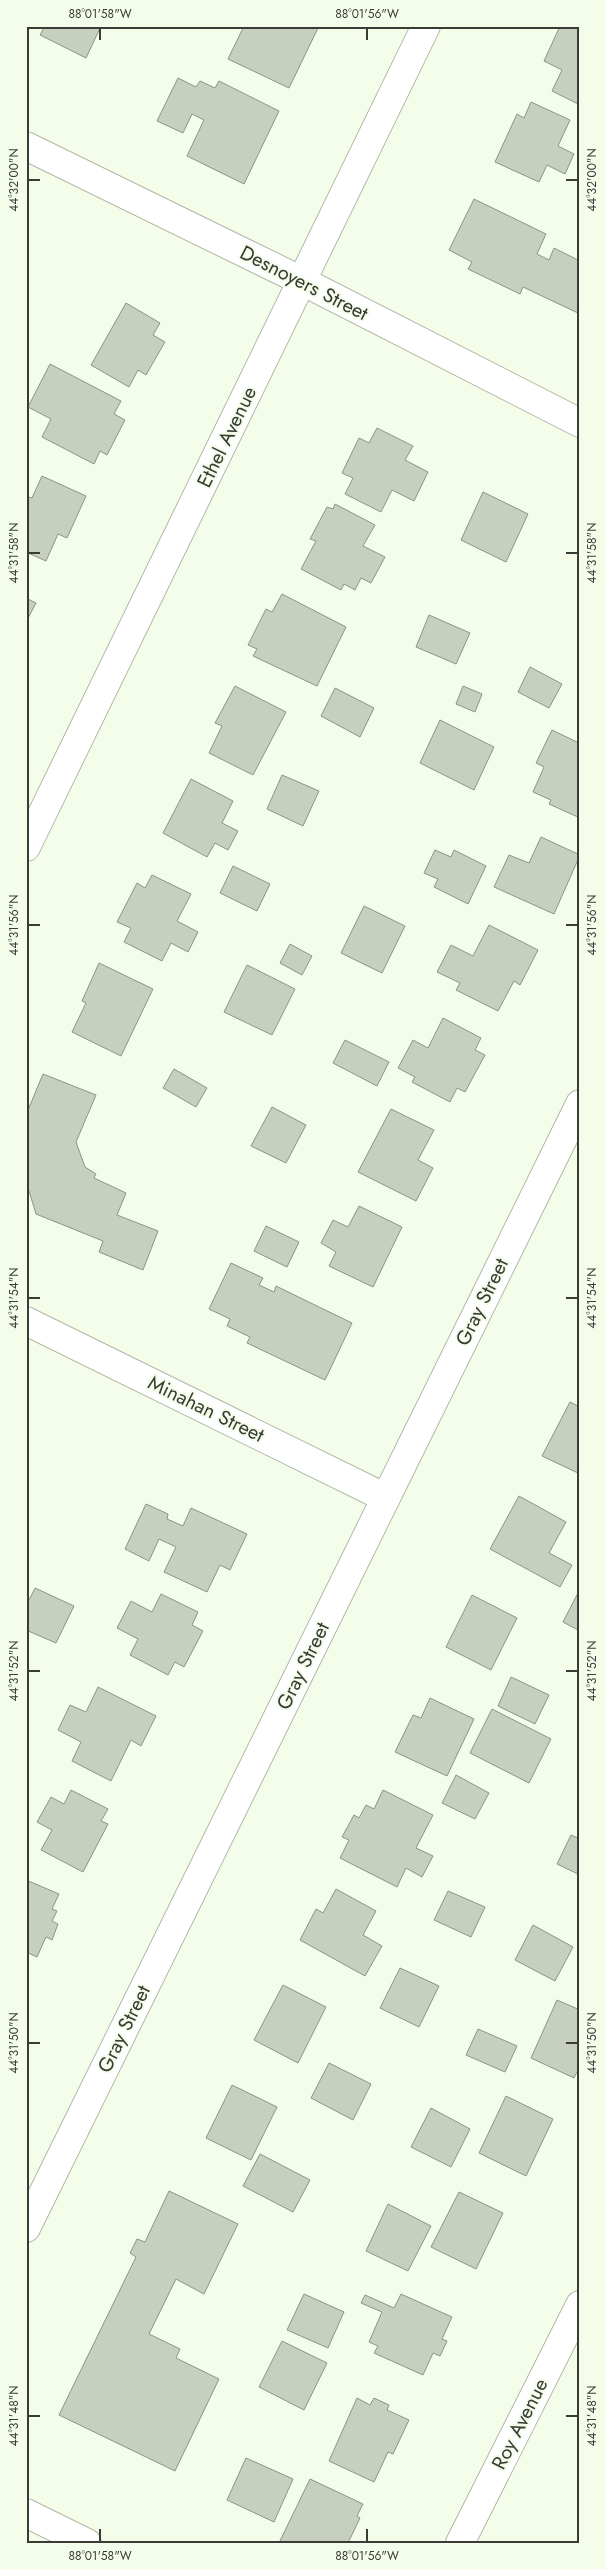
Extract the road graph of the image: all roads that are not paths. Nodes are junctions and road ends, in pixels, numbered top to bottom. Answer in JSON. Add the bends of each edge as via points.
{"nodes":[{"id":1,"x":426,"y":26,"type":"edge"},
{"id":2,"x":26,"y":146,"type":"edge"},
{"id":3,"x":302,"y":281,"type":"junction"},
{"id":4,"x":580,"y":423,"type":"edge"},
{"id":5,"x":26,"y":847,"type":"edge"},
{"id":6,"x":580,"y":1104,"type":"edge"},
{"id":7,"x":26,"y":1321,"type":"edge"},
{"id":8,"x":386,"y":1498,"type":"junction"},
{"id":9,"x":26,"y":2228,"type":"edge"},
{"id":10,"x":580,"y":2305,"type":"edge"},
{"id":11,"x":26,"y":2513,"type":"edge"},
{"id":12,"x":87,"y":2543,"type":"edge"},
{"id":13,"x":460,"y":2543,"type":"edge"}],
"edges":[{"from":1,"to":3,"type":"street","name":"Ethel Avenue"},
{"from":2,"to":3,"type":"street","name":"Desnoyers Street"},
{"from":3,"to":4,"type":"street","name":"Desnoyers Street"},
{"from":3,"to":5,"type":"street","name":"Ethel Avenue"},
{"from":6,"to":8,"type":"street","name":"Gray Street"},
{"from":7,"to":8,"type":"street","name":"Minahan Street"},
{"from":8,"to":9,"type":"street","name":"Gray Street"},
{"from":10,"to":13,"type":"street","name":"Roy Avenue"},
{"from":11,"to":12,"type":"street"}]}
